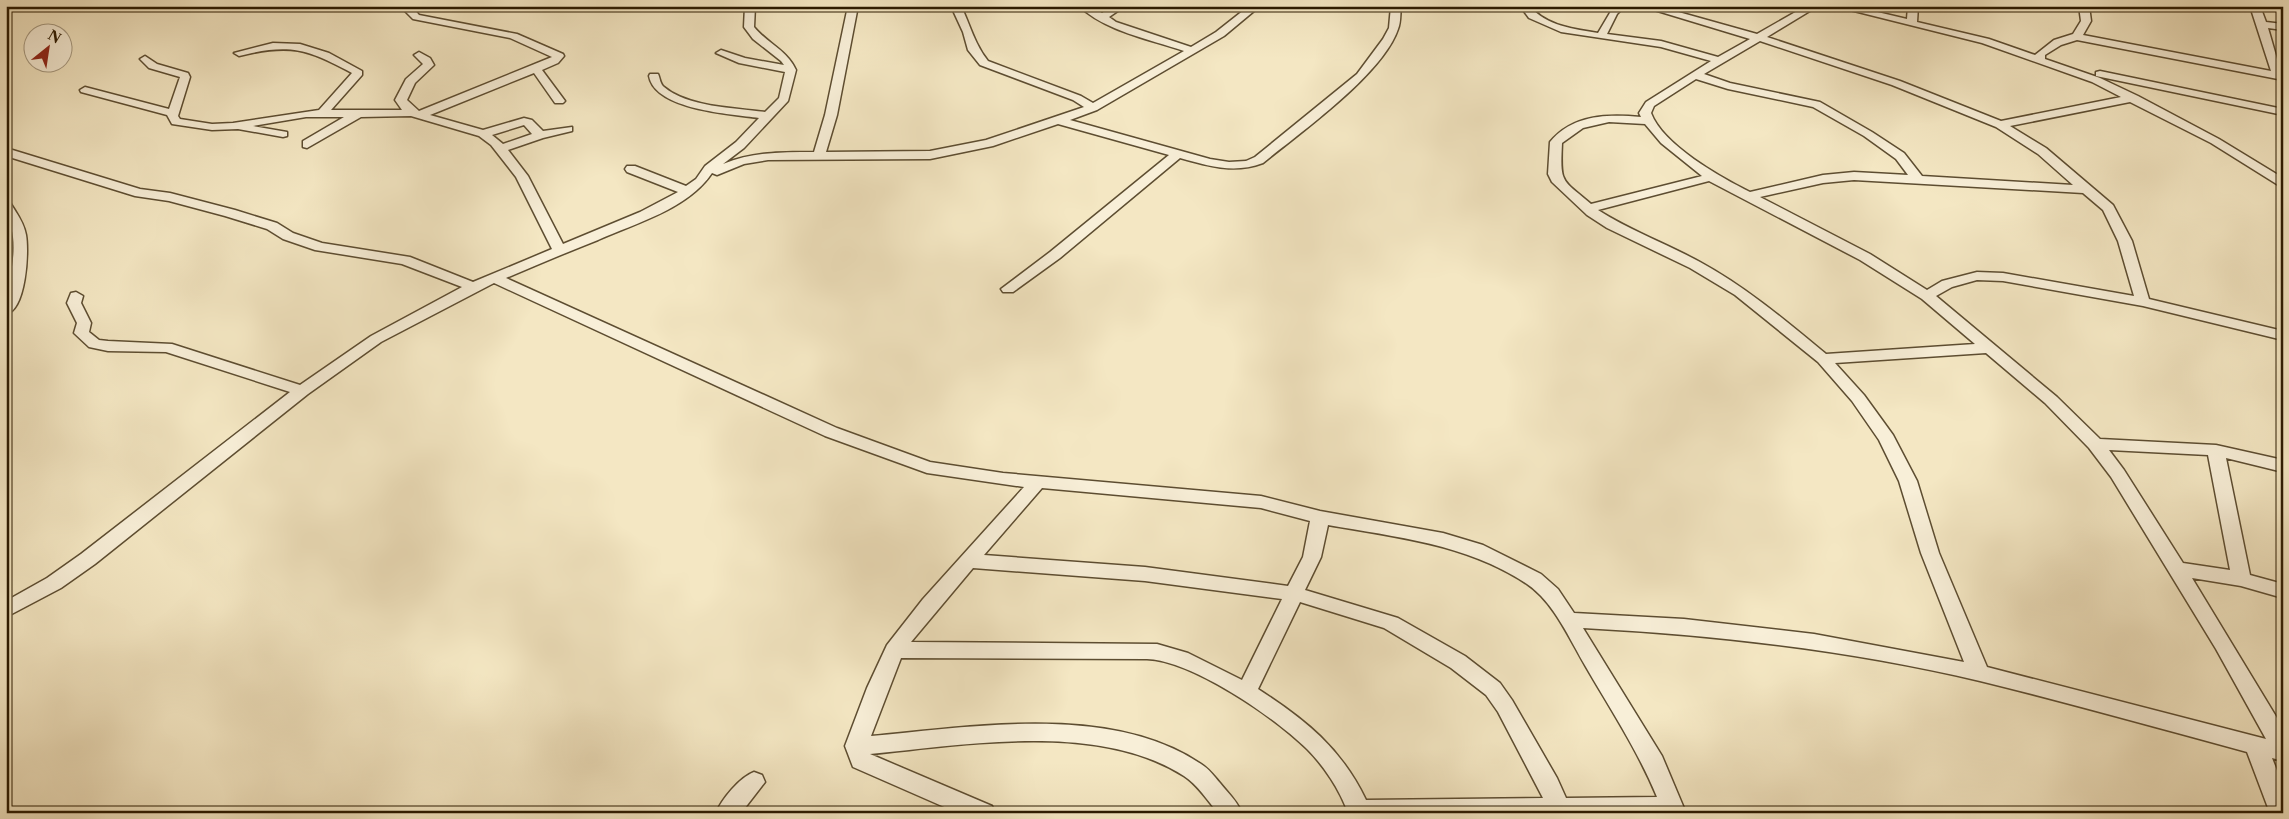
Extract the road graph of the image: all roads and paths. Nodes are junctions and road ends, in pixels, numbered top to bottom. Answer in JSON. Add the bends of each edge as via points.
{"nodes":[{"id":1,"x":398,"y":6,"type":"edge"},
{"id":2,"x":750,"y":6,"type":"edge"},
{"id":3,"x":853,"y":6,"type":"edge"},
{"id":4,"x":956,"y":6,"type":"edge"},
{"id":5,"x":1084,"y":6,"type":"edge"},
{"id":6,"x":1120,"y":6,"type":"edge"},
{"id":7,"x":1255,"y":6,"type":"edge"},
{"id":8,"x":1396,"y":6,"type":"edge"},
{"id":9,"x":1525,"y":6,"type":"edge"},
{"id":10,"x":1620,"y":6,"type":"edge"},
{"id":11,"x":1646,"y":6,"type":"edge"},
{"id":12,"x":1813,"y":6,"type":"edge"},
{"id":13,"x":1839,"y":6,"type":"edge"},
{"id":14,"x":1913,"y":6,"type":"edge"},
{"id":15,"x":2084,"y":6,"type":"edge"},
{"id":16,"x":2255,"y":6,"type":"edge"},
{"id":17,"x":1100,"y":18,"type":"junction"},
{"id":18,"x":1912,"y":23,"type":"junction"},
{"id":19,"x":2262,"y":24,"type":"junction"},
{"id":20,"x":2283,"y":27,"type":"edge"},
{"id":21,"x":1602,"y":35,"type":"junction"},
{"id":22,"x":2077,"y":37,"type":"junction"},
{"id":23,"x":1758,"y":38,"type":"junction"},
{"id":24,"x":1985,"y":41,"type":"junction"},
{"id":25,"x":2048,"y":48,"type":"junction"},
{"id":26,"x":1190,"y":50,"type":"junction"},
{"id":27,"x":239,"y":53,"type":"dead end"},
{"id":28,"x":721,"y":53,"type":"dead end"},
{"id":29,"x":419,"y":55,"type":"dead end"},
{"id":30,"x":145,"y":59,"type":"dead end"},
{"id":31,"x":2040,"y":59,"type":"junction"},
{"id":32,"x":1720,"y":61,"type":"junction"},
{"id":33,"x":2056,"y":65,"type":"junction"},
{"id":34,"x":536,"y":69,"type":"junction"},
{"id":35,"x":791,"y":70,"type":"junction"},
{"id":36,"x":1695,"y":75,"type":"junction"},
{"id":37,"x":654,"y":76,"type":"dead end"},
{"id":38,"x":2280,"y":76,"type":"edge"},
{"id":39,"x":85,"y":90,"type":"dead end"},
{"id":40,"x":2134,"y":98,"type":"junction"},
{"id":41,"x":559,"y":101,"type":"dead end"},
{"id":42,"x":1093,"y":108,"type":"junction"},
{"id":43,"x":361,"y":112,"type":"junction"},
{"id":44,"x":2283,"y":112,"type":"edge"},
{"id":45,"x":172,"y":113,"type":"junction"},
{"id":46,"x":323,"y":113,"type":"junction"},
{"id":47,"x":416,"y":114,"type":"junction"},
{"id":48,"x":768,"y":116,"type":"junction"},
{"id":49,"x":1058,"y":120,"type":"junction"},
{"id":50,"x":1648,"y":121,"type":"junction"},
{"id":51,"x":2000,"y":125,"type":"junction"},
{"id":52,"x":233,"y":126,"type":"junction"},
{"id":53,"x":568,"y":129,"type":"dead end"},
{"id":54,"x":283,"y":134,"type":"dead end"},
{"id":55,"x":483,"y":134,"type":"junction"},
{"id":56,"x":540,"y":135,"type":"junction"},
{"id":57,"x":307,"y":144,"type":"dead end"},
{"id":58,"x":499,"y":149,"type":"junction"},
{"id":59,"x":6,"y":152,"type":"edge"},
{"id":60,"x":819,"y":154,"type":"junction"},
{"id":61,"x":1178,"y":154,"type":"junction"},
{"id":62,"x":631,"y":170,"type":"dead end"},
{"id":63,"x":1710,"y":177,"type":"junction"},
{"id":64,"x":704,"y":178,"type":"junction"},
{"id":65,"x":1919,"y":181,"type":"junction"},
{"id":66,"x":2283,"y":184,"type":"edge"},
{"id":67,"x":2086,"y":189,"type":"junction"},
{"id":68,"x":688,"y":191,"type":"junction"},
{"id":69,"x":1749,"y":196,"type":"junction"},
{"id":70,"x":6,"y":207,"type":"edge"},
{"id":71,"x":1592,"y":212,"type":"junction"},
{"id":72,"x":560,"y":251,"type":"junction"},
{"id":73,"x":494,"y":278,"type":"junction"},
{"id":74,"x":473,"y":287,"type":"junction"},
{"id":75,"x":1008,"y":289,"type":"dead end"},
{"id":76,"x":76,"y":296,"type":"dead end"},
{"id":77,"x":1927,"y":296,"type":"junction"},
{"id":78,"x":2143,"y":302,"type":"junction"},
{"id":79,"x":6,"y":310,"type":"edge"},
{"id":80,"x":2283,"y":336,"type":"edge"},
{"id":81,"x":1990,"y":348,"type":"junction"},
{"id":82,"x":1823,"y":359,"type":"junction"},
{"id":83,"x":302,"y":391,"type":"junction"},
{"id":84,"x":2095,"y":444,"type":"junction"},
{"id":85,"x":2216,"y":450,"type":"junction"},
{"id":86,"x":2283,"y":466,"type":"edge"},
{"id":87,"x":1038,"y":482,"type":"junction"},
{"id":88,"x":1320,"y":516,"type":"junction"},
{"id":89,"x":971,"y":561,"type":"junction"},
{"id":90,"x":2177,"y":569,"type":"junction"},
{"id":91,"x":2241,"y":578,"type":"junction"},
{"id":92,"x":2283,"y":591,"type":"edge"},
{"id":93,"x":1295,"y":594,"type":"junction"},
{"id":94,"x":6,"y":610,"type":"edge"},
{"id":95,"x":1568,"y":620,"type":"junction"},
{"id":96,"x":894,"y":650,"type":"junction"},
{"id":97,"x":1979,"y":673,"type":"junction"},
{"id":98,"x":1246,"y":692,"type":"junction"},
{"id":99,"x":856,"y":746,"type":"junction"},
{"id":100,"x":2256,"y":746,"type":"junction"},
{"id":101,"x":2283,"y":750,"type":"edge"},
{"id":102,"x":754,"y":782,"type":"dead end"},
{"id":103,"x":1673,"y":810,"type":"edge"},
{"id":104,"x":1559,"y":811,"type":"edge"},
{"id":105,"x":1360,"y":812,"type":"edge"},
{"id":106,"x":727,"y":813,"type":"edge"},
{"id":107,"x":984,"y":813,"type":"edge"},
{"id":108,"x":1231,"y":813,"type":"edge"},
{"id":109,"x":2282,"y":813,"type":"edge"}],
"edges":[{"from":1,"to":34,"type":"street","via":[[416,17],[513,36],[559,56]]},
{"from":2,"to":35,"type":"street","via":[[749,27],[786,59]]},
{"from":3,"to":60,"type":"street"},
{"from":4,"to":42,"type":"street","via":[[973,50],[984,62],[1077,98]]},
{"from":5,"to":17,"type":"street"},
{"from":6,"to":17,"type":"street"},
{"from":7,"to":26,"type":"street","via":[[1220,34]]},
{"from":8,"to":61,"type":"street","via":[[1394,28],[1388,40],[1360,76],[1266,156],[1238,168]]},
{"from":9,"to":21,"type":"street","via":[[1529,15],[1541,22],[1560,29]]},
{"from":10,"to":21,"type":"street"},
{"from":11,"to":23,"type":"street"},
{"from":12,"to":23,"type":"street"},
{"from":13,"to":18,"type":"street"},
{"from":14,"to":18,"type":"street"},
{"from":15,"to":22,"type":"street","via":[[2086,21]]},
{"from":16,"to":19,"type":"street"},
{"from":17,"to":26,"type":"street"},
{"from":18,"to":24,"type":"street"},
{"from":19,"to":20,"type":"street"},
{"from":19,"to":38,"type":"street"},
{"from":21,"to":32,"type":"street","via":[[1667,46]]},
{"from":22,"to":25,"type":"street","via":[[2067,38]]},
{"from":22,"to":38,"type":"street"},
{"from":23,"to":32,"type":"street"},
{"from":23,"to":51,"type":"street","via":[[1896,83]]},
{"from":24,"to":25,"type":"street"},
{"from":24,"to":31,"type":"street"},
{"from":25,"to":31,"type":"street","via":[[2040,54]]},
{"from":26,"to":42,"type":"street"},
{"from":27,"to":46,"type":"street","via":[[284,43],[320,51],[357,71],[358,74]]},
{"from":28,"to":35,"type":"street","via":[[750,63]]},
{"from":29,"to":47,"type":"street","via":[[429,65],[410,82],[401,100]]},
{"from":30,"to":45,"type":"street","via":[[152,66],[178,71],[185,77]]},
{"from":31,"to":33,"type":"street"},
{"from":32,"to":36,"type":"street"},
{"from":33,"to":40,"type":"street"},
{"from":33,"to":44,"type":"street"},
{"from":34,"to":41,"type":"street"},
{"from":34,"to":47,"type":"street"},
{"from":35,"to":48,"type":"street","via":[[784,99]]},
{"from":36,"to":50,"type":"street","via":[[1650,104],[1645,113]]},
{"from":36,"to":65,"type":"street","via":[[1737,88],[1816,104],[1900,156]]},
{"from":37,"to":48,"type":"street","via":[[656,86],[667,94],[702,105]]},
{"from":39,"to":45,"type":"street"},
{"from":40,"to":51,"type":"street"},
{"from":40,"to":66,"type":"street","via":[[2215,141]]},
{"from":42,"to":49,"type":"street"},
{"from":43,"to":46,"type":"street"},
{"from":43,"to":47,"type":"street"},
{"from":43,"to":57,"type":"street"},
{"from":45,"to":52,"type":"street","via":[[176,122],[185,124]]},
{"from":46,"to":52,"type":"street"},
{"from":47,"to":55,"type":"street"},
{"from":48,"to":64,"type":"street","via":[[740,145],[709,169]]},
{"from":49,"to":60,"type":"street","via":[[989,143],[930,155]]},
{"from":49,"to":61,"type":"street"},
{"from":50,"to":63,"type":"street","via":[[1665,142]]},
{"from":50,"to":71,"type":"street","via":[[1590,120],[1573,128],[1555,144],[1554,174],[1558,182]]},
{"from":51,"to":67,"type":"street","via":[[2042,152]]},
{"from":52,"to":54,"type":"street"},
{"from":53,"to":56,"type":"street"},
{"from":55,"to":56,"type":"street","via":[[524,121]]},
{"from":55,"to":58,"type":"street"},
{"from":56,"to":58,"type":"street"},
{"from":58,"to":72,"type":"street","via":[[522,176]]},
{"from":59,"to":74,"type":"street","via":[[139,193],[170,197],[272,226],[288,236],[320,247],[405,260]]},
{"from":60,"to":64,"type":"street","via":[[749,159]]},
{"from":61,"to":75,"type":"street","via":[[1055,255]]},
{"from":62,"to":68,"type":"street"},
{"from":63,"to":69,"type":"street"},
{"from":63,"to":71,"type":"street","via":[[1599,205],[1592,208]]},
{"from":64,"to":68,"type":"street"},
{"from":65,"to":67,"type":"street"},
{"from":65,"to":69,"type":"street","via":[[1835,177]]},
{"from":67,"to":78,"type":"street","via":[[2104,203],[2120,228]]},
{"from":68,"to":72,"type":"street","via":[[645,215]]},
{"from":69,"to":77,"type":"street","via":[[1866,257]]},
{"from":70,"to":79,"type":"street","via":[[20,236],[19,279]]},
{"from":71,"to":82,"type":"street","via":[[1612,225],[1695,264],[1740,292]]},
{"from":72,"to":73,"type":"street"},
{"from":73,"to":74,"type":"street"},
{"from":73,"to":87,"type":"street","via":[[831,432],[926,467]]},
{"from":74,"to":83,"type":"street","via":[[376,339]]},
{"from":76,"to":83,"type":"street","via":[[74,303],[84,323],[81,333],[94,344],[167,348]]},
{"from":77,"to":78,"type":"street","via":[[1947,284],[1977,276],[2003,277]]},
{"from":77,"to":81,"type":"street"},
{"from":78,"to":80,"type":"street"},
{"from":81,"to":82,"type":"street"},
{"from":81,"to":84,"type":"street","via":[[2051,400]]},
{"from":82,"to":97,"type":"street","via":[[1872,417],[1900,464],[1930,553]]},
{"from":83,"to":94,"type":"street","via":[[88,559]]},
{"from":84,"to":85,"type":"street"},
{"from":84,"to":90,"type":"street","via":[[2118,474]]},
{"from":85,"to":86,"type":"street"},
{"from":85,"to":91,"type":"street"},
{"from":87,"to":88,"type":"street","via":[[1245,500]]},
{"from":87,"to":89,"type":"street"},
{"from":88,"to":93,"type":"street","via":[[1312,557]]},
{"from":88,"to":95,"type":"street","via":[[1443,539],[1476,550],[1534,579],[1551,594]]},
{"from":89,"to":93,"type":"street","via":[[1145,574]]},
{"from":89,"to":96,"type":"street","via":[[930,604]]},
{"from":90,"to":91,"type":"street"},
{"from":90,"to":101,"type":"street"},
{"from":91,"to":92,"type":"street"},
{"from":93,"to":98,"type":"street"},
{"from":93,"to":104,"type":"street","via":[[1391,623],[1479,677],[1505,706],[1549,785]]},
{"from":95,"to":97,"type":"street","via":[[1636,622],[1732,631],[1814,642]]},
{"from":95,"to":103,"type":"street","via":[[1654,763]]},
{"from":96,"to":98,"type":"street","via":[[1162,652]]},
{"from":96,"to":99,"type":"street"},
{"from":97,"to":100,"type":"street"},
{"from":98,"to":105,"type":"street","via":[[1315,743],[1332,764]]},
{"from":99,"to":107,"type":"street","via":[[861,760],[880,770]]},
{"from":99,"to":108,"type":"street","via":[[1028,732],[1108,738],[1137,744],[1194,770]]},
{"from":100,"to":101,"type":"street"},
{"from":100,"to":109,"type":"street"},
{"from":102,"to":106,"type":"street"},
{"from":103,"to":104,"type":"street"},
{"from":104,"to":105,"type":"street"}]}
